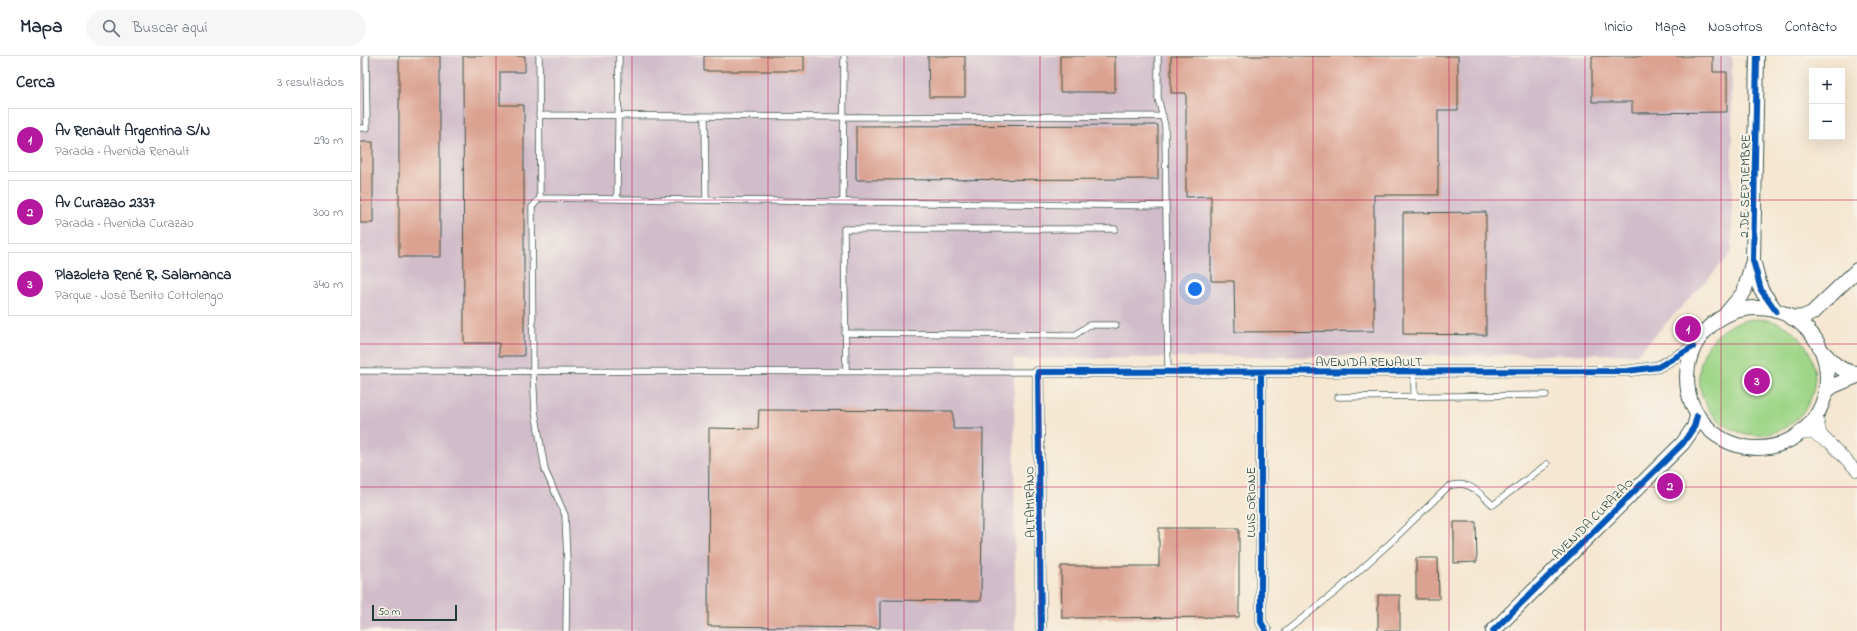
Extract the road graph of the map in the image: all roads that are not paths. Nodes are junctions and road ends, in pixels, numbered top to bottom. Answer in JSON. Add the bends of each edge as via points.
{"nodes":[{"id":1,"x":366,"y":56,"type":"edge"},
{"id":2,"x":539,"y":56,"type":"edge"},
{"id":3,"x":619,"y":56,"type":"edge"},
{"id":4,"x":844,"y":56,"type":"edge"},
{"id":5,"x":1158,"y":56,"type":"edge"},
{"id":6,"x":1757,"y":56,"type":"edge"},
{"id":7,"x":539,"y":115,"type":"junction"},
{"id":8,"x":1163,"y":116,"type":"junction"},
{"id":9,"x":618,"y":117,"type":"junction"},
{"id":10,"x":705,"y":117,"type":"junction"},
{"id":11,"x":844,"y":117,"type":"junction"},
{"id":12,"x":360,"y":128,"type":"edge"},
{"id":13,"x":540,"y":198,"type":"junction"},
{"id":14,"x":617,"y":198,"type":"junction"},
{"id":15,"x":706,"y":200,"type":"junction"},
{"id":16,"x":843,"y":201,"type":"junction"},
{"id":17,"x":1166,"y":206,"type":"junction"},
{"id":18,"x":1115,"y":229,"type":"dead end"},
{"id":19,"x":1753,"y":260,"type":"junction"},
{"id":20,"x":1857,"y":270,"type":"edge"},
{"id":21,"x":1824,"y":302,"type":"junction"},
{"id":22,"x":1776,"y":311,"type":"junction"},
{"id":23,"x":1792,"y":318,"type":"junction"},
{"id":24,"x":1721,"y":319,"type":"junction"},
{"id":25,"x":1116,"y":325,"type":"dead end"},
{"id":26,"x":845,"y":334,"type":"junction"},
{"id":27,"x":1812,"y":334,"type":"junction"},
{"id":28,"x":1693,"y":347,"type":"junction"},
{"id":29,"x":1820,"y":349,"type":"junction"},
{"id":30,"x":360,"y":371,"type":"edge"},
{"id":31,"x":532,"y":371,"type":"junction"},
{"id":32,"x":846,"y":372,"type":"junction"},
{"id":33,"x":1038,"y":372,"type":"junction"},
{"id":34,"x":1168,"y":372,"type":"junction"},
{"id":35,"x":1261,"y":372,"type":"junction"},
{"id":36,"x":1414,"y":372,"type":"junction"},
{"id":37,"x":1857,"y":373,"type":"edge"},
{"id":38,"x":1857,"y":376,"type":"edge"},
{"id":39,"x":1826,"y":392,"type":"junction"},
{"id":40,"x":1546,"y":396,"type":"dead end"},
{"id":41,"x":1338,"y":397,"type":"dead end"},
{"id":42,"x":1414,"y":397,"type":"junction"},
{"id":43,"x":1697,"y":416,"type":"junction"},
{"id":44,"x":1817,"y":416,"type":"junction"},
{"id":45,"x":1713,"y":432,"type":"junction"},
{"id":46,"x":1800,"y":434,"type":"junction"},
{"id":47,"x":1683,"y":443,"type":"junction"},
{"id":48,"x":1829,"y":443,"type":"junction"},
{"id":49,"x":1547,"y":464,"type":"dead end"},
{"id":50,"x":1857,"y":471,"type":"edge"},
{"id":51,"x":566,"y":631,"type":"edge"},
{"id":52,"x":1041,"y":631,"type":"edge"},
{"id":53,"x":1266,"y":631,"type":"edge"},
{"id":54,"x":1286,"y":631,"type":"edge"},
{"id":55,"x":1493,"y":631,"type":"edge"}],
"edges":[{"from":1,"to":12,"type":"lane","via":[[367,128]]},
{"from":2,"to":7,"type":"lane"},
{"from":3,"to":9,"type":"lane"},
{"from":4,"to":11,"type":"lane"},
{"from":5,"to":8,"type":"lane","via":[[1158,98]]},
{"from":6,"to":19,"type":"street","name":"2 DE SEPTIEMBRE"},
{"from":7,"to":9,"type":"lane"},
{"from":7,"to":13,"type":"lane"},
{"from":8,"to":11,"type":"lane"},
{"from":8,"to":17,"type":"lane"},
{"from":9,"to":10,"type":"lane"},
{"from":9,"to":14,"type":"lane"},
{"from":10,"to":11,"type":"lane"},
{"from":10,"to":15,"type":"lane"},
{"from":11,"to":16,"type":"lane"},
{"from":13,"to":14,"type":"lane"},
{"from":13,"to":31,"type":"lane","via":[[532,207]]},
{"from":14,"to":15,"type":"lane"},
{"from":15,"to":16,"type":"lane"},
{"from":16,"to":17,"type":"lane"},
{"from":17,"to":34,"type":"lane"},
{"from":18,"to":26,"type":"lane","via":[[844,229]]},
{"from":19,"to":22,"type":"street","name":"2 DE SEPTIEMBRE","via":[[1761,290]]},
{"from":19,"to":24,"type":"street","name":"2 DE SEPTIEMBRE","via":[[1744,292]]},
{"from":20,"to":21,"type":"street"},
{"from":21,"to":23,"type":"street","via":[[1808,316]]},
{"from":21,"to":27,"type":"street","via":[[1815,316]]},
{"from":22,"to":23,"type":"street"},
{"from":22,"to":24,"type":"street","via":[[1752,309],[1736,312]]},
{"from":23,"to":27,"type":"street"},
{"from":24,"to":28,"type":"street","via":[[1715,322]]},
{"from":25,"to":26,"type":"lane","via":[[1089,325],[1075,335]]},
{"from":26,"to":32,"type":"lane"},
{"from":27,"to":29,"type":"street"},
{"from":28,"to":36,"type":"street","name":"AVENIDA RENAULT","via":[[1658,367],[1646,370]]},
{"from":28,"to":43,"type":"street","via":[[1687,384]]},
{"from":29,"to":37,"type":"street","via":[[1836,366]]},
{"from":29,"to":39,"type":"street","via":[[1827,374]]},
{"from":30,"to":31,"type":"lane"},
{"from":31,"to":32,"type":"lane"},
{"from":31,"to":51,"type":"lane","via":[[535,411],[545,470],[565,515]]},
{"from":32,"to":33,"type":"lane"},
{"from":33,"to":34,"type":"street","name":"AVENIDA RENAULT"},
{"from":33,"to":52,"type":"street","name":"ALTAMIRANO"},
{"from":34,"to":35,"type":"street","name":"AVENIDA RENAULT"},
{"from":35,"to":36,"type":"street","name":"AVENIDA RENAULT"},
{"from":35,"to":53,"type":"street","name":"LUIS ORIONE","via":[[1261,622]]},
{"from":36,"to":42,"type":"lane"},
{"from":38,"to":39,"type":"street"},
{"from":39,"to":44,"type":"street"},
{"from":40,"to":42,"type":"lane"},
{"from":41,"to":42,"type":"lane"},
{"from":43,"to":45,"type":"street"},
{"from":43,"to":47,"type":"street","name":"AVENIDA CURAZAO","via":[[1694,427]]},
{"from":44,"to":46,"type":"street"},
{"from":44,"to":48,"type":"street","via":[[1821,434]]},
{"from":45,"to":46,"type":"street","via":[[1722,439],[1740,446],[1759,448],[1778,445]]},
{"from":45,"to":47,"type":"street","name":"AVENIDA CURAZAO","via":[[1696,435]]},
{"from":46,"to":48,"type":"street","via":[[1814,434]]},
{"from":47,"to":55,"type":"street","name":"AVENIDA CURAZAO"},
{"from":48,"to":50,"type":"street"},
{"from":49,"to":54,"type":"lane","via":[[1493,505],[1470,486],[1458,483],[1449,486],[1338,590]]}]}
